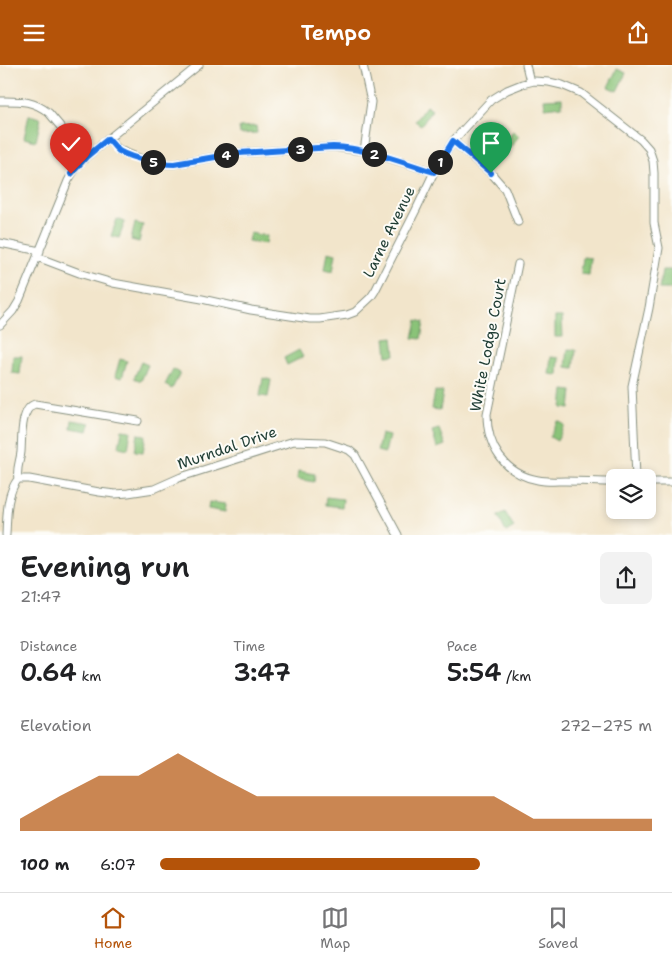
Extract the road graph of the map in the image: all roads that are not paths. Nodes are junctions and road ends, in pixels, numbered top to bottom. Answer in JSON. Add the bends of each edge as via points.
{"nodes":[{"id":1,"x":198,"y":65,"type":"edge"},
{"id":2,"x":363,"y":65,"type":"edge"},
{"id":3,"x":526,"y":65,"type":"edge"},
{"id":4,"x":530,"y":82,"type":"junction"},
{"id":5,"x":0,"y":101,"type":"edge"},
{"id":6,"x":108,"y":139,"type":"junction"},
{"id":7,"x":453,"y":141,"type":"junction"},
{"id":8,"x":364,"y":151,"type":"junction"},
{"id":9,"x":86,"y":157,"type":"junction"},
{"id":10,"x":434,"y":172,"type":"junction"},
{"id":11,"x":518,"y":222,"type":"dead end"},
{"id":12,"x":0,"y":243,"type":"edge"},
{"id":13,"x":38,"y":254,"type":"junction"},
{"id":14,"x":518,"y":263,"type":"dead end"},
{"id":15,"x":0,"y":325,"type":"edge"},
{"id":16,"x":138,"y":421,"type":"dead end"},
{"id":17,"x":636,"y":469,"type":"edge"},
{"id":18,"x":18,"y":479,"type":"junction"},
{"id":19,"x":606,"y":482,"type":"edge"},
{"id":20,"x":656,"y":482,"type":"edge"},
{"id":21,"x":672,"y":482,"type":"edge"},
{"id":22,"x":6,"y":535,"type":"edge"},
{"id":23,"x":398,"y":535,"type":"edge"}],
"edges":[{"from":1,"to":6,"type":"street"},
{"from":2,"to":8,"type":"street","via":[[371,102]]},
{"from":3,"to":4,"type":"street"},
{"from":4,"to":7,"type":"street","name":"Larne Avenue","via":[[497,95]]},
{"from":4,"to":17,"type":"street","name":"Larne Avenue","via":[[555,83],[582,93],[641,140],[651,154],[654,223],[659,252],[632,386]]},
{"from":5,"to":9,"type":"street","via":[[30,102],[43,109]]},
{"from":6,"to":8,"type":"street","via":[[122,152],[166,164],[239,153],[333,147]]},
{"from":6,"to":9,"type":"street"},
{"from":7,"to":10,"type":"street","name":"Larne Avenue"},
{"from":7,"to":11,"type":"street","via":[[505,189]]},
{"from":8,"to":10,"type":"street"},
{"from":9,"to":13,"type":"street","via":[[71,174]]},
{"from":10,"to":13,"type":"street","name":"Larne Avenue","via":[[375,291],[360,309],[347,315],[310,319],[113,283],[82,274]]},
{"from":12,"to":13,"type":"street","name":"Larne Avenue"},
{"from":13,"to":15,"type":"street","via":[[19,301]]},
{"from":14,"to":19,"type":"street","name":"White Lodge Court","via":[[487,413],[490,440],[507,465],[529,478]]},
{"from":16,"to":18,"type":"street","via":[[35,404],[29,406],[22,427]]},
{"from":18,"to":22,"type":"street","via":[[9,500]]},
{"from":18,"to":23,"type":"street","name":"Murndal Drive","via":[[107,493],[134,493],[294,441],[325,442],[355,455]]},
{"from":20,"to":21,"type":"street"}]}
